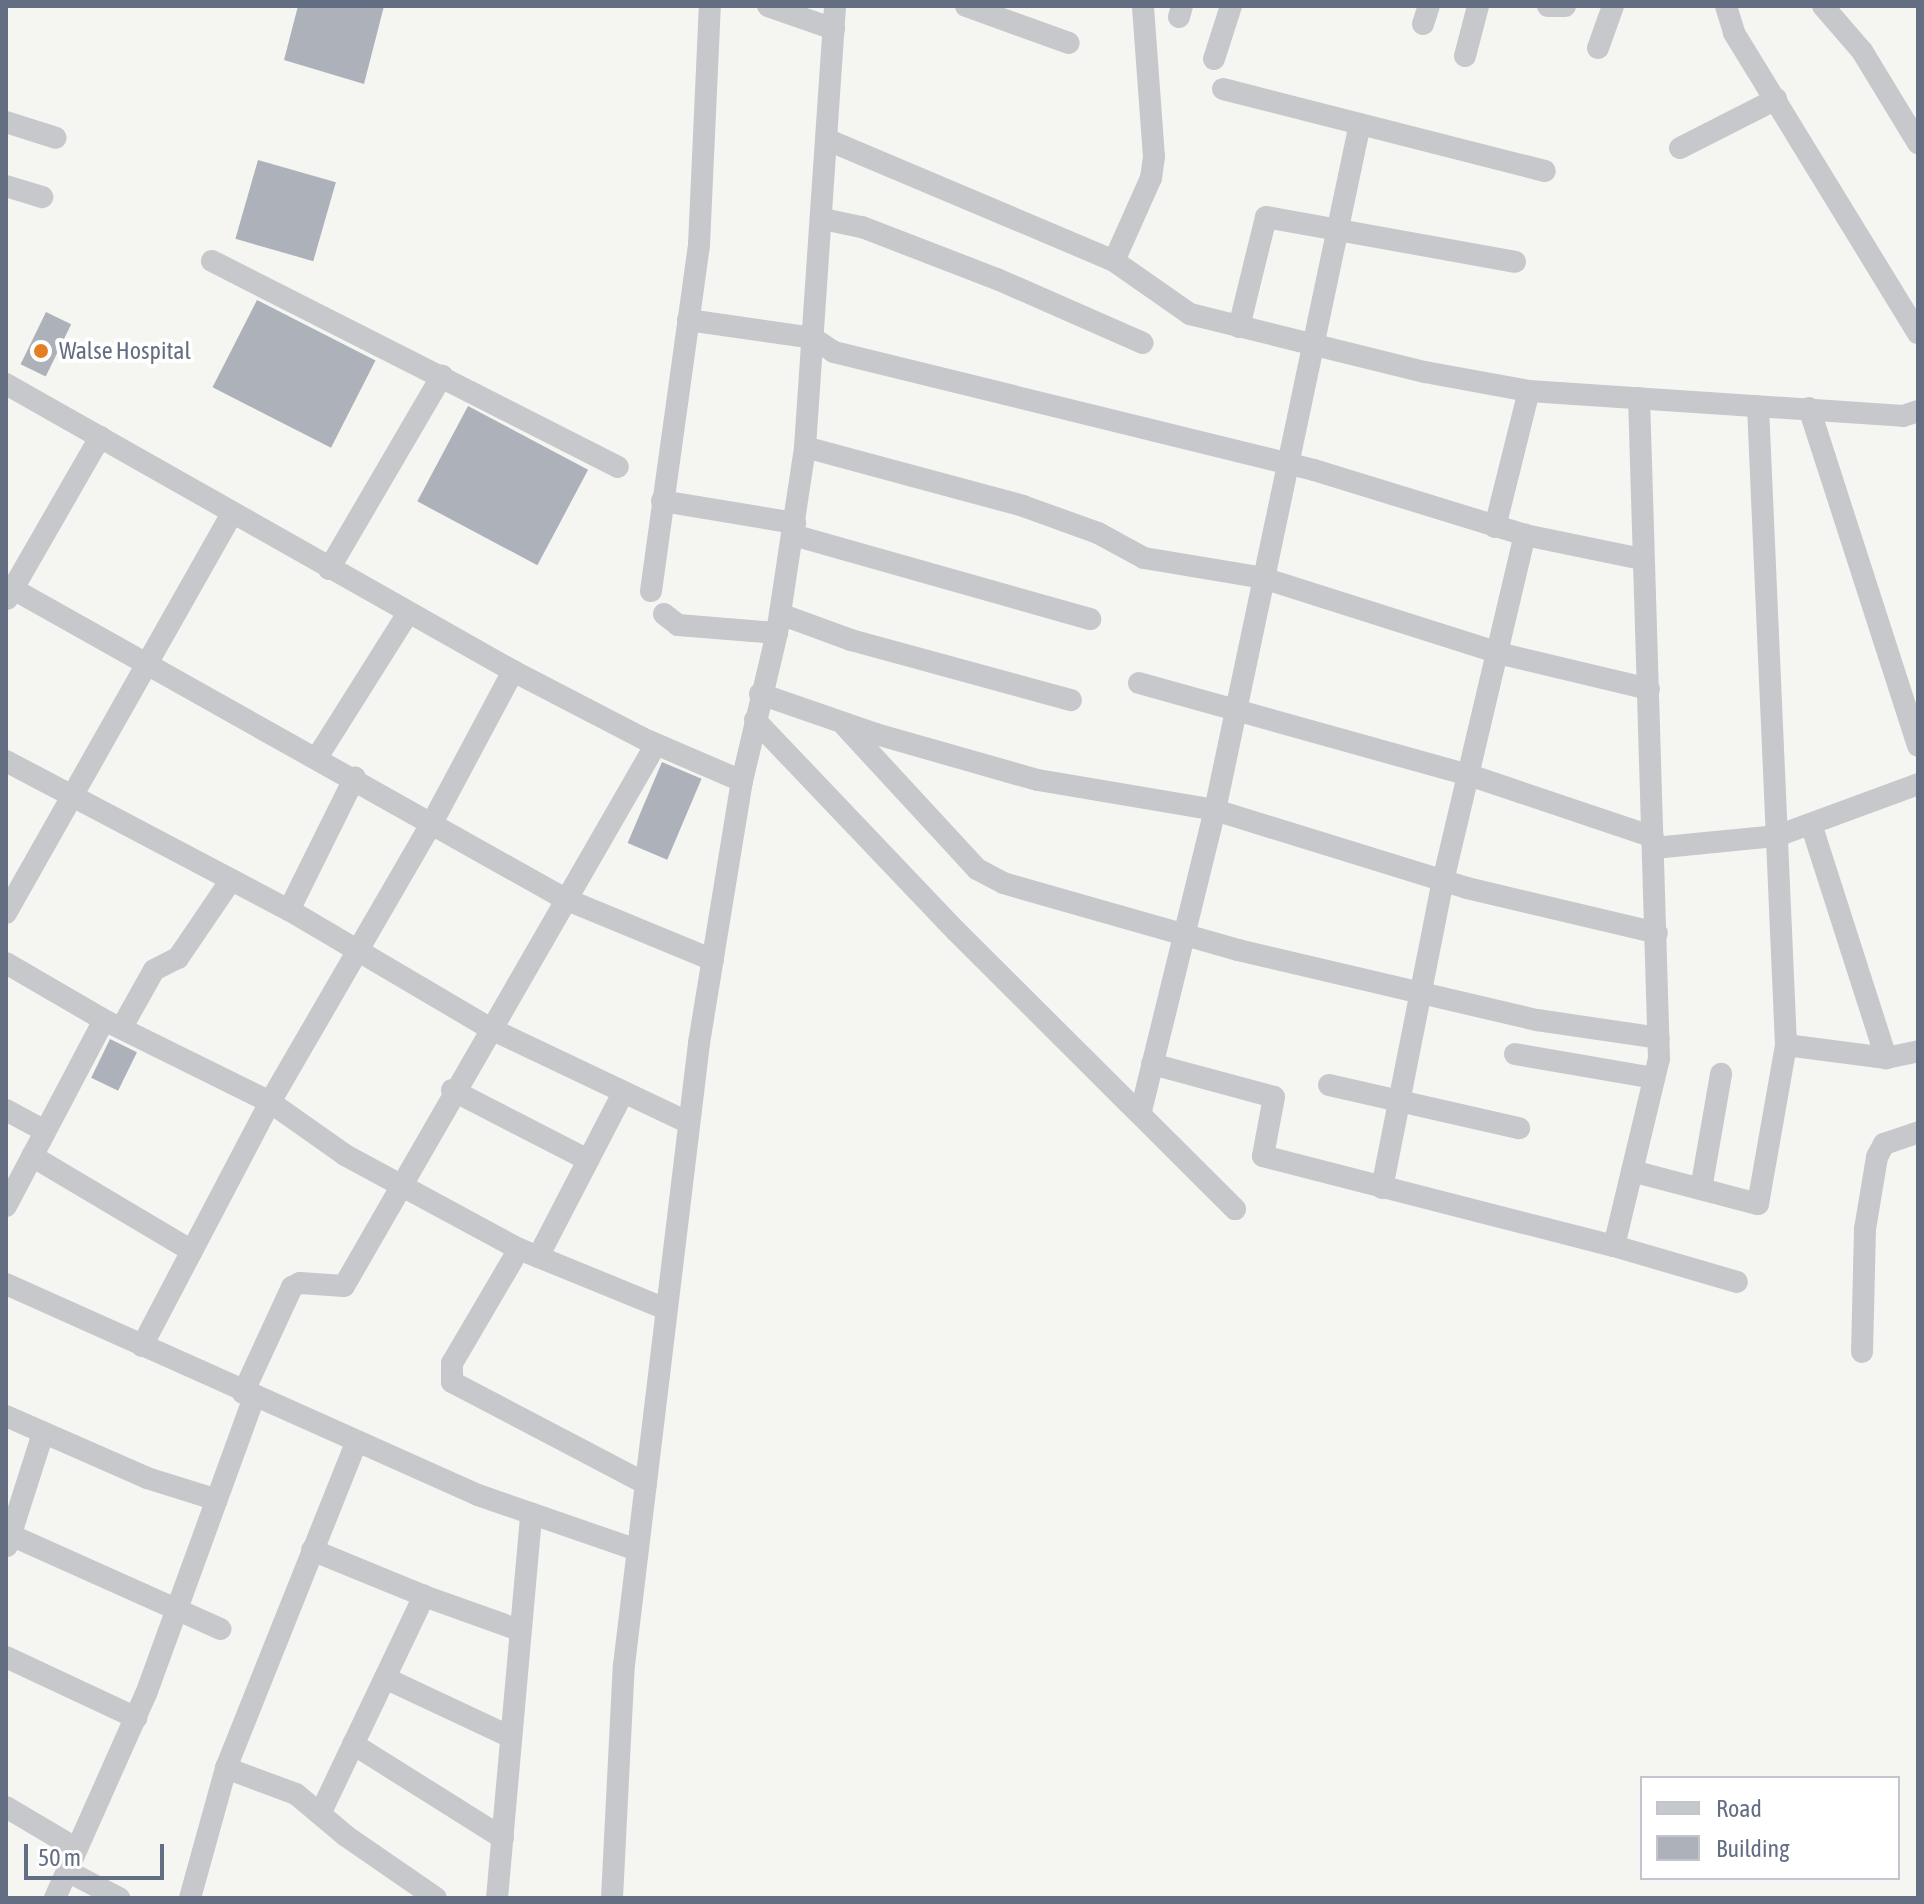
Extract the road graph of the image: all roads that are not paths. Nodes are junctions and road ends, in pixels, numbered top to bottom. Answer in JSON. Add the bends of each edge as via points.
{"nodes":[{"id":1,"x":710,"y":6,"type":"edge"},
{"id":2,"x":768,"y":6,"type":"edge"},
{"id":3,"x":835,"y":6,"type":"edge"},
{"id":4,"x":966,"y":6,"type":"edge"},
{"id":5,"x":1143,"y":6,"type":"edge"},
{"id":6,"x":1231,"y":6,"type":"edge"},
{"id":7,"x":1478,"y":6,"type":"edge"},
{"id":8,"x":1548,"y":6,"type":"edge"},
{"id":9,"x":1565,"y":6,"type":"edge"},
{"id":10,"x":1613,"y":6,"type":"edge"},
{"id":11,"x":1726,"y":6,"type":"edge"},
{"id":12,"x":1823,"y":6,"type":"edge"},
{"id":13,"x":834,"y":29,"type":"junction"},
{"id":14,"x":1069,"y":43,"type":"dead end"},
{"id":15,"x":1598,"y":48,"type":"dead end"},
{"id":16,"x":1465,"y":56,"type":"dead end"},
{"id":17,"x":1214,"y":59,"type":"dead end"},
{"id":18,"x":1223,"y":89,"type":"dead end"},
{"id":19,"x":1776,"y":99,"type":"junction"},
{"id":20,"x":1912,"y":118,"type":"edge"},
{"id":21,"x":6,"y":122,"type":"edge"},
{"id":22,"x":1360,"y":124,"type":"junction"},
{"id":23,"x":56,"y":138,"type":"dead end"},
{"id":24,"x":828,"y":140,"type":"junction"},
{"id":25,"x":1918,"y":143,"type":"edge"},
{"id":26,"x":1680,"y":148,"type":"dead end"},
{"id":27,"x":1545,"y":171,"type":"dead end"},
{"id":28,"x":6,"y":186,"type":"edge"},
{"id":29,"x":42,"y":197,"type":"dead end"},
{"id":30,"x":823,"y":219,"type":"junction"},
{"id":31,"x":1338,"y":233,"type":"junction"},
{"id":32,"x":212,"y":261,"type":"dead end"},
{"id":33,"x":1114,"y":261,"type":"junction"},
{"id":34,"x":1515,"y":262,"type":"dead end"},
{"id":35,"x":688,"y":320,"type":"junction"},
{"id":36,"x":1239,"y":327,"type":"junction"},
{"id":37,"x":1918,"y":333,"type":"edge"},
{"id":38,"x":813,"y":338,"type":"junction"},
{"id":39,"x":1143,"y":343,"type":"dead end"},
{"id":40,"x":1314,"y":343,"type":"junction"},
{"id":41,"x":442,"y":376,"type":"junction"},
{"id":42,"x":6,"y":384,"type":"edge"},
{"id":43,"x":1529,"y":391,"type":"junction"},
{"id":44,"x":1639,"y":398,"type":"junction"},
{"id":45,"x":1758,"y":407,"type":"junction"},
{"id":46,"x":1809,"y":408,"type":"junction"},
{"id":47,"x":1918,"y":411,"type":"edge"},
{"id":48,"x":100,"y":437,"type":"junction"},
{"id":49,"x":805,"y":447,"type":"junction"},
{"id":50,"x":1288,"y":464,"type":"junction"},
{"id":51,"x":618,"y":467,"type":"dead end"},
{"id":52,"x":662,"y":501,"type":"junction"},
{"id":53,"x":232,"y":514,"type":"junction"},
{"id":54,"x":1495,"y":527,"type":"junction"},
{"id":55,"x":794,"y":529,"type":"junction"},
{"id":56,"x":1525,"y":535,"type":"junction"},
{"id":57,"x":1642,"y":559,"type":"junction"},
{"id":58,"x":329,"y":569,"type":"junction"},
{"id":59,"x":1263,"y":578,"type":"junction"},
{"id":60,"x":651,"y":591,"type":"dead end"},
{"id":61,"x":8,"y":592,"type":"edge"},
{"id":62,"x":408,"y":613,"type":"junction"},
{"id":63,"x":664,"y":614,"type":"dead end"},
{"id":64,"x":1090,"y":619,"type":"dead end"},
{"id":65,"x":778,"y":623,"type":"junction"},
{"id":66,"x":1497,"y":652,"type":"junction"},
{"id":67,"x":151,"y":662,"type":"junction"},
{"id":68,"x":513,"y":671,"type":"junction"},
{"id":69,"x":1139,"y":683,"type":"dead end"},
{"id":70,"x":1909,"y":686,"type":"edge"},
{"id":71,"x":1649,"y":689,"type":"junction"},
{"id":72,"x":760,"y":694,"type":"junction"},
{"id":73,"x":1071,"y":700,"type":"dead end"},
{"id":74,"x":1237,"y":710,"type":"junction"},
{"id":75,"x":755,"y":720,"type":"junction"},
{"id":76,"x":841,"y":722,"type":"junction"},
{"id":77,"x":656,"y":744,"type":"junction"},
{"id":78,"x":1918,"y":746,"type":"edge"},
{"id":79,"x":318,"y":756,"type":"junction"},
{"id":80,"x":6,"y":761,"type":"edge"},
{"id":81,"x":1469,"y":775,"type":"junction"},
{"id":82,"x":355,"y":777,"type":"junction"},
{"id":83,"x":742,"y":781,"type":"junction"},
{"id":84,"x":1918,"y":784,"type":"edge"},
{"id":85,"x":72,"y":798,"type":"junction"},
{"id":86,"x":1215,"y":810,"type":"junction"},
{"id":87,"x":433,"y":821,"type":"junction"},
{"id":88,"x":1812,"y":827,"type":"junction"},
{"id":89,"x":1777,"y":836,"type":"junction"},
{"id":90,"x":1654,"y":843,"type":"junction"},
{"id":91,"x":231,"y":880,"type":"junction"},
{"id":92,"x":1443,"y":881,"type":"junction"},
{"id":93,"x":565,"y":899,"type":"junction"},
{"id":94,"x":289,"y":910,"type":"junction"},
{"id":95,"x":6,"y":913,"type":"edge"},
{"id":96,"x":1657,"y":933,"type":"junction"},
{"id":97,"x":1184,"y":936,"type":"junction"},
{"id":98,"x":357,"y":953,"type":"junction"},
{"id":99,"x":713,"y":960,"type":"junction"},
{"id":100,"x":6,"y":963,"type":"edge"},
{"id":101,"x":1424,"y":994,"type":"junction"},
{"id":102,"x":113,"y":1023,"type":"junction"},
{"id":103,"x":489,"y":1028,"type":"junction"},
{"id":104,"x":1659,"y":1038,"type":"junction"},
{"id":105,"x":1786,"y":1045,"type":"junction"},
{"id":106,"x":1918,"y":1051,"type":"edge"},
{"id":107,"x":1515,"y":1054,"type":"dead end"},
{"id":108,"x":1886,"y":1058,"type":"junction"},
{"id":109,"x":1152,"y":1064,"type":"junction"},
{"id":110,"x":1721,"y":1074,"type":"dead end"},
{"id":111,"x":1654,"y":1078,"type":"junction"},
{"id":112,"x":1329,"y":1085,"type":"dead end"},
{"id":113,"x":452,"y":1090,"type":"junction"},
{"id":114,"x":623,"y":1093,"type":"junction"},
{"id":115,"x":1401,"y":1101,"type":"junction"},
{"id":116,"x":270,"y":1102,"type":"junction"},
{"id":117,"x":6,"y":1110,"type":"edge"},
{"id":118,"x":1141,"y":1111,"type":"junction"},
{"id":119,"x":689,"y":1123,"type":"junction"},
{"id":120,"x":1519,"y":1128,"type":"dead end"},
{"id":121,"x":45,"y":1131,"type":"junction"},
{"id":122,"x":1918,"y":1132,"type":"edge"},
{"id":123,"x":32,"y":1156,"type":"junction"},
{"id":124,"x":588,"y":1160,"type":"junction"},
{"id":125,"x":1632,"y":1171,"type":"junction"},
{"id":126,"x":404,"y":1185,"type":"junction"},
{"id":127,"x":1382,"y":1188,"type":"junction"},
{"id":128,"x":1701,"y":1189,"type":"junction"},
{"id":129,"x":6,"y":1206,"type":"edge"},
{"id":130,"x":1235,"y":1209,"type":"dead end"},
{"id":131,"x":1614,"y":1246,"type":"junction"},
{"id":132,"x":192,"y":1251,"type":"junction"},
{"id":133,"x":528,"y":1253,"type":"junction"},
{"id":134,"x":1737,"y":1282,"type":"dead end"},
{"id":135,"x":6,"y":1284,"type":"edge"},
{"id":136,"x":666,"y":1309,"type":"junction"},
{"id":137,"x":142,"y":1346,"type":"junction"},
{"id":138,"x":1862,"y":1352,"type":"dead end"},
{"id":139,"x":249,"y":1395,"type":"junction"},
{"id":140,"x":6,"y":1416,"type":"edge"},
{"id":141,"x":43,"y":1433,"type":"junction"},
{"id":142,"x":356,"y":1443,"type":"junction"},
{"id":143,"x":646,"y":1484,"type":"junction"},
{"id":144,"x":217,"y":1500,"type":"junction"},
{"id":145,"x":531,"y":1514,"type":"junction"},
{"id":146,"x":7,"y":1538,"type":"edge"},
{"id":147,"x":312,"y":1550,"type":"junction"},
{"id":148,"x":637,"y":1550,"type":"junction"},
{"id":149,"x":424,"y":1596,"type":"junction"},
{"id":150,"x":177,"y":1611,"type":"junction"},
{"id":151,"x":221,"y":1629,"type":"dead end"},
{"id":152,"x":519,"y":1630,"type":"junction"},
{"id":153,"x":6,"y":1657,"type":"edge"},
{"id":154,"x":385,"y":1678,"type":"junction"},
{"id":155,"x":136,"y":1718,"type":"junction"},
{"id":156,"x":511,"y":1737,"type":"junction"},
{"id":157,"x":353,"y":1744,"type":"junction"},
{"id":158,"x":226,"y":1768,"type":"junction"},
{"id":159,"x":6,"y":1807,"type":"edge"},
{"id":160,"x":320,"y":1814,"type":"junction"},
{"id":161,"x":503,"y":1838,"type":"junction"},
{"id":162,"x":77,"y":1849,"type":"junction"},
{"id":163,"x":67,"y":1871,"type":"junction"},
{"id":164,"x":55,"y":1898,"type":"edge"},
{"id":165,"x":119,"y":1898,"type":"edge"},
{"id":166,"x":190,"y":1898,"type":"edge"},
{"id":167,"x":436,"y":1898,"type":"edge"},
{"id":168,"x":497,"y":1898,"type":"edge"},
{"id":169,"x":612,"y":1898,"type":"edge"}],
"edges":[{"from":1,"to":35,"type":"street","via":[[699,245]]},
{"from":2,"to":13,"type":"street"},
{"from":3,"to":13,"type":"street"},
{"from":4,"to":14,"type":"street"},
{"from":5,"to":33,"type":"street","via":[[1154,157],[1151,178]]},
{"from":6,"to":17,"type":"street"},
{"from":7,"to":16,"type":"street"},
{"from":8,"to":9,"type":"street"},
{"from":10,"to":15,"type":"street"},
{"from":11,"to":19,"type":"street","via":[[1734,33]]},
{"from":12,"to":20,"type":"street"},
{"from":13,"to":24,"type":"street"},
{"from":18,"to":22,"type":"street"},
{"from":19,"to":26,"type":"street"},
{"from":19,"to":37,"type":"street"},
{"from":20,"to":25,"type":"street"},
{"from":21,"to":23,"type":"street"},
{"from":22,"to":27,"type":"street"},
{"from":22,"to":31,"type":"street"},
{"from":24,"to":30,"type":"street"},
{"from":24,"to":33,"type":"street"},
{"from":28,"to":29,"type":"street"},
{"from":30,"to":38,"type":"street"},
{"from":30,"to":39,"type":"street","via":[[862,227],[984,274]]},
{"from":31,"to":34,"type":"street"},
{"from":31,"to":36,"type":"street","via":[[1266,217]]},
{"from":31,"to":40,"type":"street"},
{"from":32,"to":41,"type":"street"},
{"from":33,"to":36,"type":"street","via":[[1172,306]]},
{"from":35,"to":38,"type":"street"},
{"from":35,"to":52,"type":"street"},
{"from":36,"to":40,"type":"street"},
{"from":38,"to":49,"type":"street"},
{"from":38,"to":50,"type":"street","via":[[834,352]]},
{"from":40,"to":43,"type":"street","via":[[1425,372]]},
{"from":40,"to":50,"type":"street"},
{"from":41,"to":51,"type":"street"},
{"from":41,"to":58,"type":"street"},
{"from":42,"to":48,"type":"street"},
{"from":43,"to":44,"type":"street"},
{"from":43,"to":54,"type":"street"},
{"from":44,"to":45,"type":"street"},
{"from":44,"to":57,"type":"street"},
{"from":45,"to":46,"type":"street"},
{"from":45,"to":89,"type":"street"},
{"from":46,"to":47,"type":"street","via":[[1903,416]]},
{"from":46,"to":70,"type":"street"},
{"from":48,"to":53,"type":"street"},
{"from":48,"to":61,"type":"street"},
{"from":49,"to":55,"type":"street"},
{"from":49,"to":59,"type":"street","via":[[1023,506],[1098,533],[1144,558]]},
{"from":50,"to":54,"type":"street"},
{"from":50,"to":59,"type":"street"},
{"from":52,"to":55,"type":"street"},
{"from":52,"to":60,"type":"street"},
{"from":53,"to":58,"type":"street"},
{"from":53,"to":67,"type":"street"},
{"from":54,"to":56,"type":"street"},
{"from":55,"to":64,"type":"street"},
{"from":55,"to":65,"type":"street"},
{"from":56,"to":57,"type":"street"},
{"from":56,"to":66,"type":"street"},
{"from":57,"to":71,"type":"street"},
{"from":58,"to":62,"type":"street"},
{"from":59,"to":66,"type":"street"},
{"from":59,"to":74,"type":"street"},
{"from":61,"to":67,"type":"street"},
{"from":62,"to":68,"type":"street"},
{"from":62,"to":79,"type":"street"},
{"from":63,"to":65,"type":"street","via":[[678,625]]},
{"from":65,"to":72,"type":"street"},
{"from":65,"to":73,"type":"street"},
{"from":66,"to":71,"type":"street"},
{"from":66,"to":81,"type":"street"},
{"from":67,"to":79,"type":"street"},
{"from":67,"to":85,"type":"street"},
{"from":68,"to":77,"type":"street"},
{"from":68,"to":87,"type":"street"},
{"from":69,"to":74,"type":"street"},
{"from":70,"to":78,"type":"street"},
{"from":71,"to":90,"type":"street"},
{"from":72,"to":75,"type":"street"},
{"from":72,"to":76,"type":"street"},
{"from":74,"to":81,"type":"street"},
{"from":74,"to":86,"type":"street"},
{"from":75,"to":83,"type":"street"},
{"from":75,"to":118,"type":"street","via":[[956,931]]},
{"from":76,"to":86,"type":"street","via":[[1038,780]]},
{"from":76,"to":97,"type":"street","via":[[977,869],[1027,892]]},
{"from":77,"to":83,"type":"street"},
{"from":77,"to":93,"type":"street"},
{"from":79,"to":82,"type":"street"},
{"from":80,"to":85,"type":"street"},
{"from":81,"to":90,"type":"street"},
{"from":81,"to":92,"type":"street"},
{"from":82,"to":87,"type":"street"},
{"from":82,"to":94,"type":"street"},
{"from":83,"to":99,"type":"street"},
{"from":84,"to":88,"type":"street"},
{"from":85,"to":91,"type":"street"},
{"from":85,"to":95,"type":"street"},
{"from":86,"to":92,"type":"street"},
{"from":86,"to":97,"type":"street"},
{"from":87,"to":93,"type":"street"},
{"from":87,"to":98,"type":"street"},
{"from":88,"to":89,"type":"street"},
{"from":88,"to":108,"type":"street"},
{"from":89,"to":90,"type":"street"},
{"from":89,"to":105,"type":"street"},
{"from":90,"to":96,"type":"street"},
{"from":91,"to":94,"type":"street"},
{"from":91,"to":102,"type":"street","via":[[178,958],[154,970]]},
{"from":92,"to":96,"type":"street"},
{"from":92,"to":101,"type":"street"},
{"from":93,"to":99,"type":"street"},
{"from":93,"to":103,"type":"street"},
{"from":94,"to":98,"type":"street"},
{"from":96,"to":104,"type":"street"},
{"from":97,"to":101,"type":"street"},
{"from":97,"to":109,"type":"street"},
{"from":98,"to":103,"type":"street"},
{"from":98,"to":116,"type":"street"},
{"from":99,"to":119,"type":"street"},
{"from":100,"to":102,"type":"street"},
{"from":101,"to":104,"type":"street","via":[[1537,1020]]},
{"from":101,"to":115,"type":"street"},
{"from":102,"to":116,"type":"street"},
{"from":102,"to":121,"type":"street"},
{"from":103,"to":113,"type":"street"},
{"from":103,"to":114,"type":"street"},
{"from":104,"to":111,"type":"street"},
{"from":105,"to":108,"type":"street"},
{"from":105,"to":128,"type":"street","via":[[1758,1204]]},
{"from":106,"to":108,"type":"street"},
{"from":107,"to":111,"type":"street"},
{"from":109,"to":118,"type":"street"},
{"from":109,"to":127,"type":"street","via":[[1274,1097],[1263,1156]]},
{"from":110,"to":128,"type":"street"},
{"from":111,"to":125,"type":"street"},
{"from":112,"to":115,"type":"street"},
{"from":113,"to":124,"type":"street"},
{"from":113,"to":126,"type":"street"},
{"from":114,"to":119,"type":"street"},
{"from":114,"to":124,"type":"street"},
{"from":115,"to":120,"type":"street"},
{"from":115,"to":127,"type":"street"},
{"from":116,"to":126,"type":"street","via":[[345,1155]]},
{"from":116,"to":132,"type":"street"},
{"from":117,"to":121,"type":"street"},
{"from":118,"to":130,"type":"street"},
{"from":119,"to":136,"type":"street"},
{"from":121,"to":123,"type":"street"},
{"from":122,"to":138,"type":"street","via":[[1884,1144],[1877,1157],[1865,1229]]},
{"from":123,"to":129,"type":"street"},
{"from":123,"to":132,"type":"street"},
{"from":124,"to":133,"type":"street"},
{"from":125,"to":128,"type":"street"},
{"from":125,"to":131,"type":"street"},
{"from":126,"to":133,"type":"street"},
{"from":126,"to":139,"type":"street","via":[[344,1286],[292,1287]]},
{"from":127,"to":131,"type":"street"},
{"from":131,"to":134,"type":"street"},
{"from":132,"to":137,"type":"street"},
{"from":133,"to":136,"type":"street"},
{"from":133,"to":143,"type":"street","via":[[452,1363],[452,1382]]},
{"from":135,"to":137,"type":"street"},
{"from":136,"to":143,"type":"street"},
{"from":137,"to":139,"type":"street"},
{"from":139,"to":142,"type":"street"},
{"from":139,"to":144,"type":"street"},
{"from":140,"to":141,"type":"street"},
{"from":141,"to":144,"type":"street","via":[[147,1478]]},
{"from":141,"to":146,"type":"street"},
{"from":142,"to":145,"type":"street"},
{"from":142,"to":147,"type":"street"},
{"from":143,"to":148,"type":"street"},
{"from":144,"to":150,"type":"street"},
{"from":145,"to":148,"type":"street"},
{"from":145,"to":152,"type":"street"},
{"from":146,"to":150,"type":"street"},
{"from":147,"to":149,"type":"street"},
{"from":147,"to":158,"type":"street","via":[[271,1666]]},
{"from":148,"to":169,"type":"street","via":[[619,1736]]},
{"from":149,"to":152,"type":"street"},
{"from":149,"to":154,"type":"street"},
{"from":150,"to":151,"type":"street"},
{"from":150,"to":155,"type":"street"},
{"from":152,"to":156,"type":"street"},
{"from":153,"to":155,"type":"street"},
{"from":154,"to":156,"type":"street"},
{"from":154,"to":157,"type":"street"},
{"from":155,"to":162,"type":"street"},
{"from":156,"to":161,"type":"street"},
{"from":157,"to":160,"type":"street"},
{"from":157,"to":161,"type":"street"},
{"from":158,"to":160,"type":"street","via":[[296,1794]]},
{"from":158,"to":166,"type":"street"},
{"from":159,"to":162,"type":"street"},
{"from":160,"to":167,"type":"street"},
{"from":161,"to":168,"type":"street"},
{"from":162,"to":163,"type":"street"},
{"from":163,"to":164,"type":"street"},
{"from":163,"to":165,"type":"street"}]}
